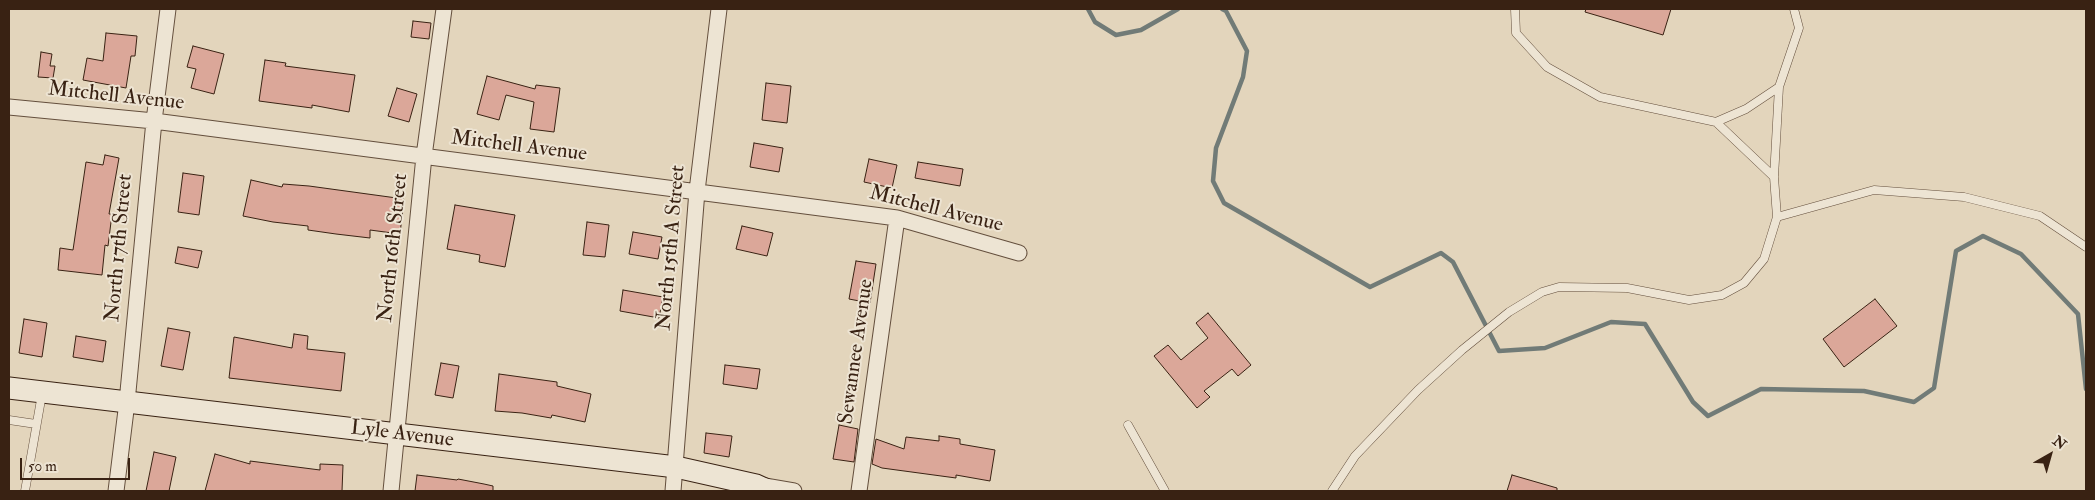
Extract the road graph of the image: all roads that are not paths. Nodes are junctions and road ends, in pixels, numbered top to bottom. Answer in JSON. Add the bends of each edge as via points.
{"nodes":[{"id":1,"x":168,"y":9,"type":"edge"},
{"id":2,"x":444,"y":9,"type":"edge"},
{"id":3,"x":719,"y":9,"type":"edge"},
{"id":4,"x":1515,"y":9,"type":"edge"},
{"id":5,"x":1794,"y":9,"type":"edge"},
{"id":6,"x":1779,"y":87,"type":"junction"},
{"id":7,"x":9,"y":107,"type":"edge"},
{"id":8,"x":154,"y":121,"type":"junction"},
{"id":9,"x":1716,"y":122,"type":"junction"},
{"id":10,"x":424,"y":156,"type":"junction"},
{"id":11,"x":1774,"y":177,"type":"junction"},
{"id":12,"x":697,"y":191,"type":"junction"},
{"id":13,"x":1777,"y":217,"type":"junction"},
{"id":14,"x":897,"y":218,"type":"junction"},
{"id":15,"x":2086,"y":248,"type":"edge"},
{"id":16,"x":1019,"y":252,"type":"dead end"},
{"id":17,"x":9,"y":388,"type":"edge"},
{"id":18,"x":42,"y":392,"type":"junction"},
{"id":19,"x":127,"y":402,"type":"junction"},
{"id":20,"x":9,"y":420,"type":"edge"},
{"id":21,"x":36,"y":424,"type":"junction"},
{"id":22,"x":1128,"y":426,"type":"dead end"},
{"id":23,"x":398,"y":434,"type":"junction"},
{"id":24,"x":676,"y":467,"type":"junction"},
{"id":25,"x":762,"y":488,"type":"edge"},
{"id":26,"x":25,"y":491,"type":"edge"},
{"id":27,"x":116,"y":491,"type":"edge"},
{"id":28,"x":391,"y":491,"type":"edge"},
{"id":29,"x":673,"y":491,"type":"edge"},
{"id":30,"x":794,"y":491,"type":"edge"},
{"id":31,"x":860,"y":491,"type":"edge"},
{"id":32,"x":1165,"y":491,"type":"edge"},
{"id":33,"x":1332,"y":491,"type":"edge"}],
"edges":[{"from":1,"to":8,"type":"street","name":"North 17th Street"},
{"from":2,"to":10,"type":"street","name":"North 16th Street"},
{"from":3,"to":12,"type":"street","name":"North 15th A Street"},
{"from":4,"to":9,"type":"lane","via":[[1516,33],[1547,67],[1600,97]]},
{"from":5,"to":6,"type":"lane","via":[[1799,28]]},
{"from":6,"to":9,"type":"lane","via":[[1746,109]]},
{"from":6,"to":11,"type":"lane"},
{"from":7,"to":8,"type":"street","name":"Mitchell Avenue"},
{"from":8,"to":10,"type":"street","name":"Mitchell Avenue"},
{"from":8,"to":19,"type":"street","name":"North 17th Street"},
{"from":9,"to":11,"type":"lane"},
{"from":10,"to":12,"type":"street","name":"Mitchell Avenue"},
{"from":10,"to":23,"type":"street","name":"North 16th Street"},
{"from":11,"to":13,"type":"lane"},
{"from":12,"to":14,"type":"street","name":"Mitchell Avenue"},
{"from":12,"to":24,"type":"street","name":"North 15th A Street"},
{"from":13,"to":15,"type":"lane","via":[[1874,190],[1964,196],[2040,216]]},
{"from":13,"to":33,"type":"lane","via":[[1764,259],[1744,283],[1722,295],[1689,300],[1627,288],[1559,287],[1542,292],[1509,312],[1418,390],[1355,456]]},
{"from":14,"to":16,"type":"street","name":"Mitchell Avenue"},
{"from":14,"to":31,"type":"street","name":"Sewannee Avenue"},
{"from":17,"to":18,"type":"main road","name":"Lyle Avenue"},
{"from":18,"to":19,"type":"main road","name":"Lyle Avenue"},
{"from":18,"to":21,"type":"lane"},
{"from":19,"to":23,"type":"main road","name":"Lyle Avenue"},
{"from":19,"to":27,"type":"street","name":"North 17th Street"},
{"from":20,"to":21,"type":"lane"},
{"from":21,"to":26,"type":"lane"},
{"from":22,"to":32,"type":"lane"},
{"from":23,"to":24,"type":"main road","name":"Lyle Avenue"},
{"from":23,"to":28,"type":"street","name":"North 16th Street"},
{"from":24,"to":25,"type":"main road","name":"Lyle Avenue"},
{"from":24,"to":29,"type":"street","name":"North 15th A Street"},
{"from":25,"to":30,"type":"street","name":"Lyle Avenue"}]}
